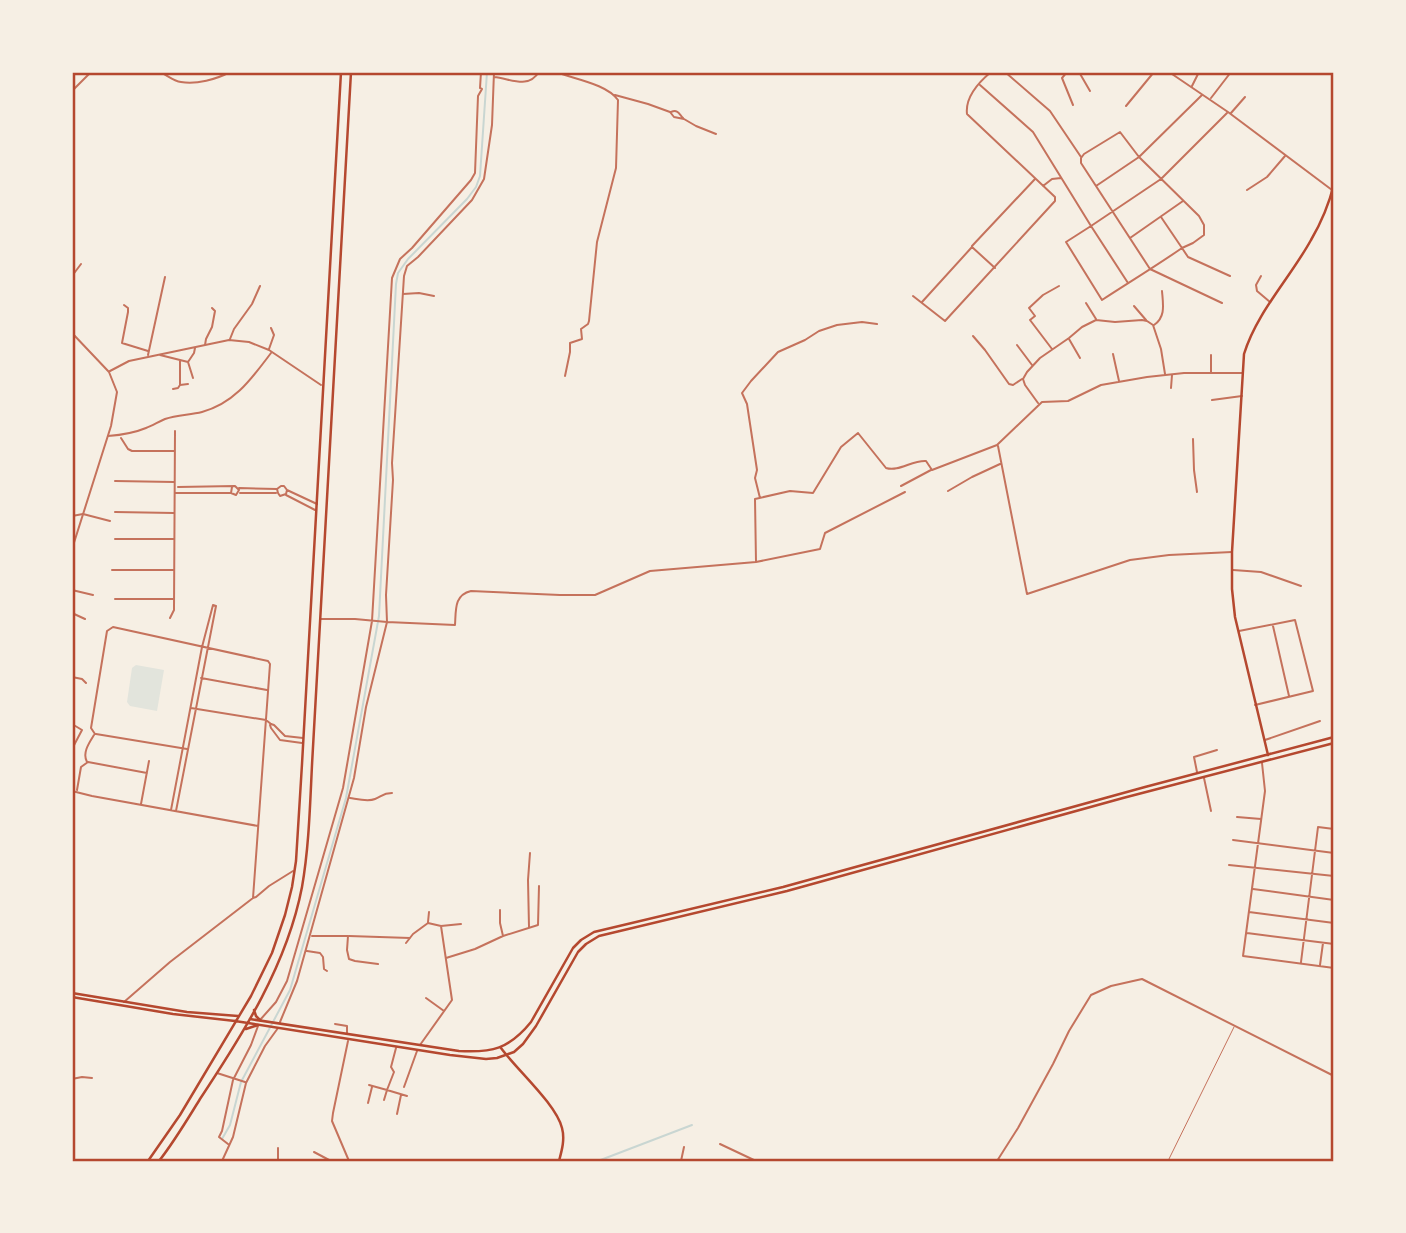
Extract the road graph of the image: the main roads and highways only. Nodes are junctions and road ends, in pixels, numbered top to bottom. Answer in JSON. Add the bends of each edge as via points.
{"nodes":[{"id":1,"x":341,"y":72,"type":"edge"},
{"id":2,"x":351,"y":72,"type":"edge"},
{"id":3,"x":1334,"y":184,"type":"edge"},
{"id":4,"x":1333,"y":190,"type":"edge"},
{"id":5,"x":318,"y":505,"type":"junction"},
{"id":6,"x":327,"y":505,"type":"junction"},
{"id":7,"x":317,"y":511,"type":"junction"},
{"id":8,"x":327,"y":512,"type":"junction"},
{"id":9,"x":321,"y":619,"type":"junction"},
{"id":10,"x":311,"y":620,"type":"junction"},
{"id":11,"x":1334,"y":737,"type":"edge"},
{"id":12,"x":1334,"y":743,"type":"edge"},
{"id":13,"x":1268,"y":755,"type":"junction"},
{"id":14,"x":1260,"y":757,"type":"junction"},
{"id":15,"x":1269,"y":760,"type":"junction"},
{"id":16,"x":1261,"y":762,"type":"junction"},
{"id":17,"x":1177,"y":778,"type":"junction"},
{"id":18,"x":1178,"y":784,"type":"junction"},
{"id":19,"x":1121,"y":793,"type":"junction"},
{"id":20,"x":1123,"y":798,"type":"junction"},
{"id":21,"x":984,"y":834,"type":"junction"},
{"id":22,"x":739,"y":900,"type":"junction"},
{"id":23,"x":72,"y":995,"type":"edge"},
{"id":24,"x":254,"y":1010,"type":"junction"},
{"id":25,"x":238,"y":1016,"type":"junction"},
{"id":26,"x":260,"y":1020,"type":"junction"},
{"id":27,"x":235,"y":1021,"type":"junction"},
{"id":28,"x":249,"y":1021,"type":"junction"},
{"id":29,"x":258,"y":1025,"type":"junction"},
{"id":30,"x":243,"y":1030,"type":"junction"},
{"id":31,"x":349,"y":1036,"type":"junction"},
{"id":32,"x":501,"y":1048,"type":"junction"},
{"id":33,"x":506,"y":1056,"type":"junction"},
{"id":34,"x":148,"y":1161,"type":"edge"},
{"id":35,"x":159,"y":1161,"type":"edge"},
{"id":36,"x":559,"y":1161,"type":"edge"}],
"edges":[{"from":1,"to":5,"type":"main road"},
{"from":2,"to":6,"type":"main road"},
{"from":3,"to":4,"type":"main road"},
{"from":4,"to":13,"type":"main road","via":[[1311,240],[1255,327],[1244,354],[1232,589]]},
{"from":5,"to":6,"type":"main road"},
{"from":5,"to":7,"type":"main road"},
{"from":6,"to":8,"type":"main road"},
{"from":7,"to":8,"type":"main road"},
{"from":7,"to":10,"type":"main road"},
{"from":8,"to":9,"type":"main road"},
{"from":9,"to":10,"type":"main road"},
{"from":9,"to":24,"type":"main road","via":[[302,888],[293,923]]},
{"from":10,"to":25,"type":"main road","via":[[295,870],[272,953]]},
{"from":11,"to":13,"type":"main road"},
{"from":12,"to":15,"type":"main road"},
{"from":13,"to":14,"type":"main road"},
{"from":13,"to":15,"type":"main road"},
{"from":14,"to":16,"type":"main road"},
{"from":14,"to":17,"type":"main road"},
{"from":15,"to":16,"type":"main road"},
{"from":16,"to":18,"type":"main road"},
{"from":17,"to":18,"type":"main road"},
{"from":17,"to":19,"type":"main road"},
{"from":18,"to":20,"type":"main road"},
{"from":19,"to":20,"type":"main road"},
{"from":19,"to":21,"type":"main road"},
{"from":20,"to":21,"type":"main road"},
{"from":21,"to":22,"type":"main road"},
{"from":22,"to":32,"type":"main road","via":[[587,936],[573,948],[531,1022]]},
{"from":22,"to":33,"type":"main road","via":[[592,940],[578,952],[523,1044]]},
{"from":23,"to":25,"type":"main road"},
{"from":23,"to":27,"type":"main road"},
{"from":24,"to":26,"type":"main road"},
{"from":24,"to":28,"type":"main road"},
{"from":25,"to":27,"type":"main road"},
{"from":25,"to":28,"type":"main road"},
{"from":26,"to":28,"type":"main road"},
{"from":26,"to":31,"type":"main road"},
{"from":27,"to":28,"type":"main road"},
{"from":27,"to":34,"type":"main road"},
{"from":28,"to":29,"type":"main road"},
{"from":28,"to":30,"type":"main road"},
{"from":29,"to":30,"type":"main road"},
{"from":29,"to":31,"type":"main road"},
{"from":30,"to":35,"type":"main road"},
{"from":31,"to":32,"type":"main road","via":[[480,1052]]},
{"from":31,"to":33,"type":"main road","via":[[486,1059]]},
{"from":32,"to":33,"type":"main road"},
{"from":33,"to":36,"type":"main road","via":[[555,1111],[562,1128]]}]}
